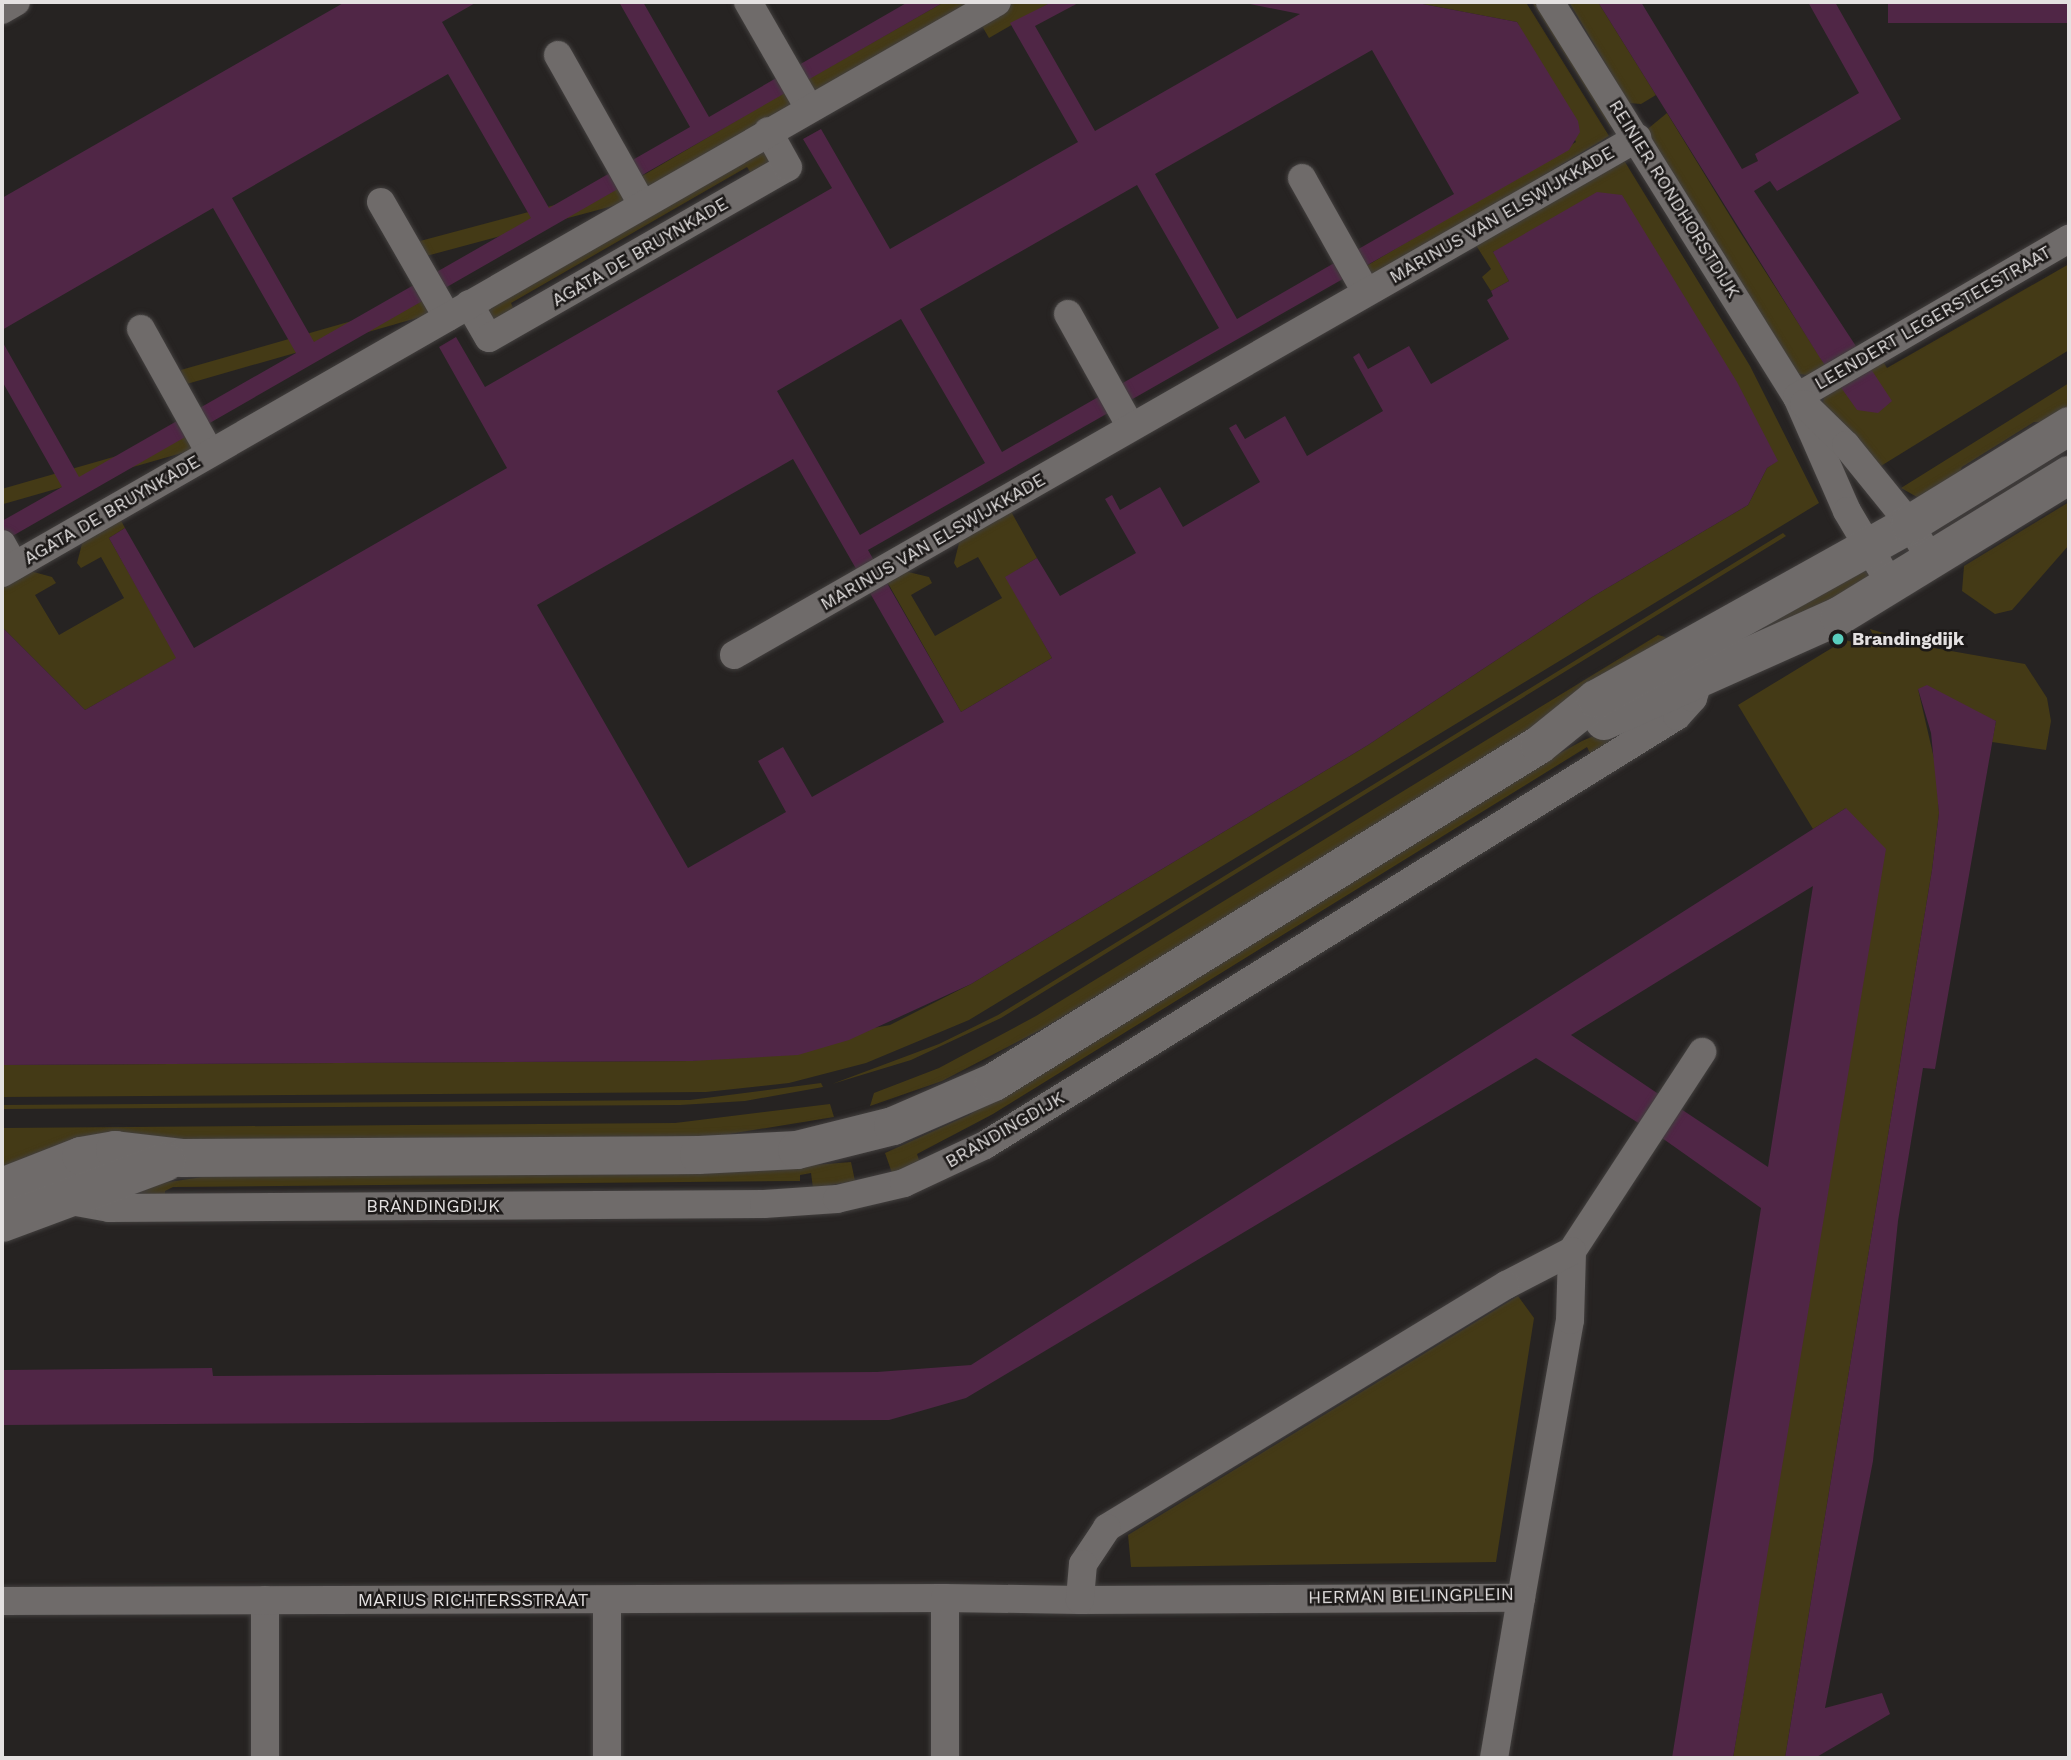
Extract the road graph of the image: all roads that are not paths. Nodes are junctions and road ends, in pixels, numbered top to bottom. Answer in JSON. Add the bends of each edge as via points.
{"nodes":[{"id":1,"x":16,"y":2,"type":"edge"},
{"id":2,"x":748,"y":2,"type":"edge"},
{"id":3,"x":997,"y":2,"type":"edge"},
{"id":4,"x":1550,"y":2,"type":"edge"},
{"id":5,"x":2,"y":10,"type":"edge"},
{"id":6,"x":558,"y":55,"type":"dead end"},
{"id":7,"x":806,"y":102,"type":"junction"},
{"id":8,"x":768,"y":131,"type":"junction"},
{"id":9,"x":1637,"y":138,"type":"junction"},
{"id":10,"x":1302,"y":178,"type":"dead end"},
{"id":11,"x":639,"y":198,"type":"junction"},
{"id":12,"x":381,"y":202,"type":"dead end"},
{"id":13,"x":2069,"y":239,"type":"edge"},
{"id":14,"x":1363,"y":287,"type":"junction"},
{"id":15,"x":452,"y":309,"type":"junction"},
{"id":16,"x":1068,"y":314,"type":"dead end"},
{"id":17,"x":141,"y":329,"type":"dead end"},
{"id":18,"x":1808,"y":390,"type":"junction"},
{"id":19,"x":1128,"y":422,"type":"junction"},
{"id":20,"x":2069,"y":426,"type":"edge"},
{"id":21,"x":207,"y":448,"type":"junction"},
{"id":22,"x":2069,"y":475,"type":"edge"},
{"id":23,"x":1910,"y":524,"type":"junction"},
{"id":24,"x":1868,"y":548,"type":"junction"},
{"id":25,"x":6,"y":559,"type":"edge"},
{"id":26,"x":1931,"y":561,"type":"junction"},
{"id":27,"x":1891,"y":585,"type":"junction"},
{"id":28,"x":734,"y":655,"type":"dead end"},
{"id":29,"x":1699,"y":679,"type":"junction"},
{"id":30,"x":1539,"y":745,"type":"junction"},
{"id":31,"x":1702,"y":1052,"type":"dead end"},
{"id":32,"x":182,"y":1158,"type":"junction"},
{"id":33,"x":2,"y":1187,"type":"edge"},
{"id":34,"x":62,"y":1199,"type":"junction"},
{"id":35,"x":2,"y":1223,"type":"edge"},
{"id":36,"x":1572,"y":1251,"type":"junction"},
{"id":37,"x":945,"y":1598,"type":"junction"},
{"id":38,"x":1521,"y":1598,"type":"junction"},
{"id":39,"x":265,"y":1600,"type":"junction"},
{"id":40,"x":607,"y":1600,"type":"junction"},
{"id":41,"x":1080,"y":1600,"type":"junction"},
{"id":42,"x":2,"y":1601,"type":"edge"},
{"id":43,"x":265,"y":1758,"type":"edge"},
{"id":44,"x":607,"y":1758,"type":"edge"},
{"id":45,"x":945,"y":1758,"type":"edge"},
{"id":46,"x":1494,"y":1758,"type":"edge"}],
"edges":[{"from":1,"to":5,"type":"street"},
{"from":2,"to":7,"type":"street"},
{"from":3,"to":7,"type":"street","name":"AGATA DE BRUYNKADE"},
{"from":4,"to":9,"type":"street","name":"REINIER RONDHORSTDIJK"},
{"from":6,"to":11,"type":"street"},
{"from":7,"to":8,"type":"street","name":"AGATA DE BRUYNKADE"},
{"from":8,"to":11,"type":"street","name":"AGATA DE BRUYNKADE"},
{"from":8,"to":15,"type":"street","name":"AGATA DE BRUYNKADE","via":[[788,167],[489,338]]},
{"from":9,"to":14,"type":"street","name":"MARINUS VAN ELSWIJKKADE"},
{"from":9,"to":18,"type":"street","name":"REINIER RONDHORSTDIJK"},
{"from":10,"to":14,"type":"street"},
{"from":11,"to":15,"type":"street","name":"AGATA DE BRUYNKADE"},
{"from":12,"to":15,"type":"street","name":"AGATA DE BRUYNKADE","via":[[421,272]]},
{"from":13,"to":18,"type":"street","name":"LEENDERT LEGERSTEESTRAAT"},
{"from":14,"to":19,"type":"street","name":"MARINUS VAN ELSWIJKKADE"},
{"from":15,"to":21,"type":"street","name":"AGATA DE BRUYNKADE"},
{"from":16,"to":19,"type":"street"},
{"from":17,"to":21,"type":"street","name":"AGATA DE BRUYNKADE"},
{"from":18,"to":23,"type":"street","name":"REINIER RONDHORSTDIJK"},
{"from":18,"to":24,"type":"street","name":"REINIER RONDHORSTDIJK","via":[[1820,456]]},
{"from":19,"to":28,"type":"street","name":"MARINUS VAN ELSWIJKKADE","via":[[887,569]]},
{"from":20,"to":23,"type":"street"},
{"from":21,"to":25,"type":"street","name":"AGATA DE BRUYNKADE"},
{"from":22,"to":26,"type":"street"},
{"from":23,"to":24,"type":"street"},
{"from":23,"to":26,"type":"street","name":"REINIER RONDHORSTDIJK"},
{"from":24,"to":27,"type":"street","name":"REINIER RONDHORSTDIJK"},
{"from":24,"to":30,"type":"street","via":[[1596,699]]},
{"from":26,"to":27,"type":"street"},
{"from":27,"to":29,"type":"street","via":[[1819,626]]},
{"from":29,"to":30,"type":"street"},
{"from":29,"to":34,"type":"street","name":"BRANDINGDIJK","via":[[1693,698],[1677,716],[985,1145],[887,1188],[836,1199],[764,1204],[109,1208]]},
{"from":30,"to":32,"type":"street","via":[[994,1082],[942,1107],[852,1139],[785,1151],[699,1156]]},
{"from":31,"to":36,"type":"street"},
{"from":32,"to":33,"type":"street","via":[[101,1152]]},
{"from":32,"to":34,"type":"street"},
{"from":34,"to":35,"type":"street"},
{"from":36,"to":38,"type":"street","name":"HERMAN BIELINGPLEIN","via":[[1570,1320]]},
{"from":36,"to":41,"type":"street","via":[[1506,1284],[1107,1528],[1083,1564]]},
{"from":37,"to":40,"type":"street","name":"MARIUS RICHTERSSTRAAT"},
{"from":37,"to":41,"type":"street","name":"HERMAN BIELINGPLEIN"},
{"from":37,"to":45,"type":"street"},
{"from":38,"to":41,"type":"street","name":"HERMAN BIELINGPLEIN"},
{"from":38,"to":46,"type":"street"},
{"from":39,"to":40,"type":"street","name":"MARIUS RICHTERSSTRAAT"},
{"from":39,"to":42,"type":"street","name":"MARIUS RICHTERSSTRAAT"},
{"from":39,"to":43,"type":"street"},
{"from":40,"to":44,"type":"street"}]}
